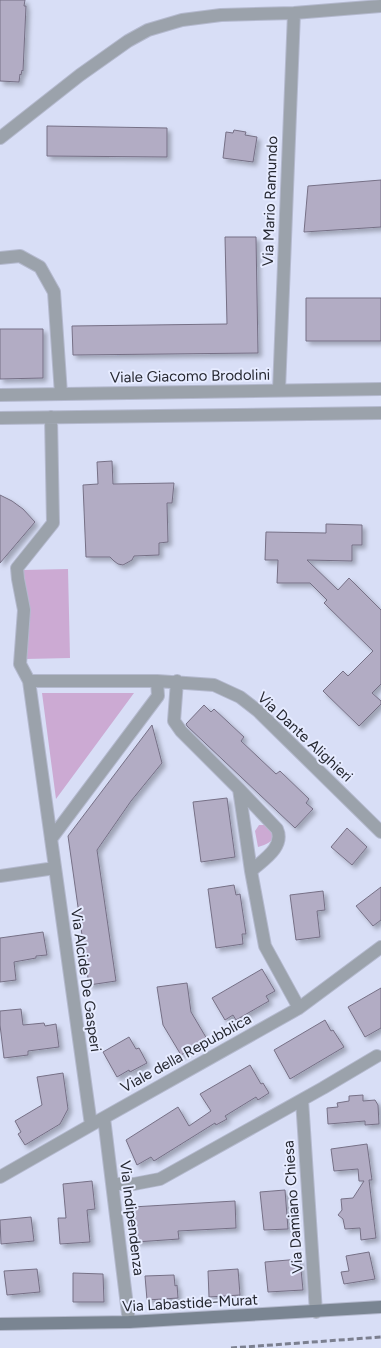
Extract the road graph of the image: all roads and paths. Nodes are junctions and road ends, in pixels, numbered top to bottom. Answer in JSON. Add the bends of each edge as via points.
{"nodes":[{"id":1,"x":381,"y":6,"type":"edge"},
{"id":2,"x":294,"y":13,"type":"junction"},
{"id":3,"x":0,"y":138,"type":"edge"},
{"id":4,"x":0,"y":258,"type":"edge"},
{"id":5,"x":381,"y":389,"type":"edge"},
{"id":6,"x":279,"y":390,"type":"junction"},
{"id":7,"x":61,"y":394,"type":"junction"},
{"id":8,"x":0,"y":395,"type":"edge"},
{"id":9,"x":381,"y":413,"type":"edge"},
{"id":10,"x":51,"y":417,"type":"junction"},
{"id":11,"x":0,"y":418,"type":"edge"},
{"id":12,"x":29,"y":681,"type":"junction"},
{"id":13,"x":157,"y":681,"type":"junction"},
{"id":14,"x":177,"y":681,"type":"junction"},
{"id":15,"x":240,"y":789,"type":"junction"},
{"id":16,"x":381,"y":832,"type":"edge"},
{"id":17,"x":51,"y":839,"type":"junction"},
{"id":18,"x":54,"y":868,"type":"junction"},
{"id":19,"x":251,"y":871,"type":"junction"},
{"id":20,"x":0,"y":876,"type":"edge"},
{"id":21,"x":381,"y":946,"type":"edge"},
{"id":22,"x":299,"y":1008,"type":"junction"},
{"id":23,"x":377,"y":1056,"type":"dead end"},
{"id":24,"x":302,"y":1100,"type":"junction"},
{"id":25,"x":104,"y":1118,"type":"junction"},
{"id":26,"x":90,"y":1125,"type":"junction"},
{"id":27,"x":0,"y":1177,"type":"edge"},
{"id":28,"x":112,"y":1184,"type":"junction"},
{"id":29,"x":381,"y":1307,"type":"edge"},
{"id":30,"x":316,"y":1312,"type":"junction"},
{"id":31,"x":129,"y":1322,"type":"junction"},
{"id":32,"x":0,"y":1324,"type":"edge"}],
"edges":[{"from":1,"to":2,"type":"street"},
{"from":2,"to":3,"type":"street","via":[[221,15],[182,20],[148,30],[80,75]]},
{"from":2,"to":6,"type":"street","name":"Via Mario Ramundo"},
{"from":4,"to":7,"type":"street","via":[[20,256],[40,267],[54,292]]},
{"from":5,"to":6,"type":"street","name":"Viale Giacomo Brodolini"},
{"from":6,"to":7,"type":"street","name":"Viale Giacomo Brodolini"},
{"from":7,"to":8,"type":"street","name":"Viale Giacomo Brodolini"},
{"from":9,"to":10,"type":"street"},
{"from":10,"to":11,"type":"street"},
{"from":10,"to":12,"type":"street","name":"Via Alcide De Gasperi","via":[[53,523],[18,568],[24,610],[20,664]]},
{"from":12,"to":13,"type":"street","name":"Via Dante Alighieri"},
{"from":12,"to":17,"type":"street","name":"Via Alcide De Gasperi"},
{"from":13,"to":14,"type":"street","name":"Via Dante Alighieri"},
{"from":13,"to":17,"type":"street","via":[[158,696]]},
{"from":14,"to":15,"type":"street","via":[[174,721]]},
{"from":14,"to":16,"type":"street","name":"Via Dante Alighieri","via":[[214,685],[240,697],[258,711]]},
{"from":15,"to":19,"type":"street"},
{"from":15,"to":19,"type":"street","via":[[279,834],[279,842],[273,852]]},
{"from":17,"to":18,"type":"street","name":"Via Alcide De Gasperi"},
{"from":18,"to":20,"type":"street"},
{"from":18,"to":26,"type":"street","name":"Via Alcide De Gasperi"},
{"from":19,"to":22,"type":"street","via":[[264,946]]},
{"from":21,"to":22,"type":"street","name":"Viale della Repubblica"},
{"from":22,"to":25,"type":"street","name":"Viale della Repubblica"},
{"from":23,"to":24,"type":"street"},
{"from":24,"to":28,"type":"street","via":[[160,1179],[134,1184]]},
{"from":24,"to":30,"type":"street","name":"Via Damiano Chiesa"},
{"from":25,"to":26,"type":"street","name":"Viale della Repubblica"},
{"from":25,"to":28,"type":"street","name":"Via Indipendenza"},
{"from":26,"to":27,"type":"street","name":"Viale della Repubblica"},
{"from":28,"to":31,"type":"street","name":"Via Indipendenza"},
{"from":29,"to":30,"type":"street","name":"Via Labastide-Murat"},
{"from":30,"to":31,"type":"street","name":"Via Labastide-Murat"},
{"from":31,"to":32,"type":"street","name":"Via Labastide-Murat"}]}
